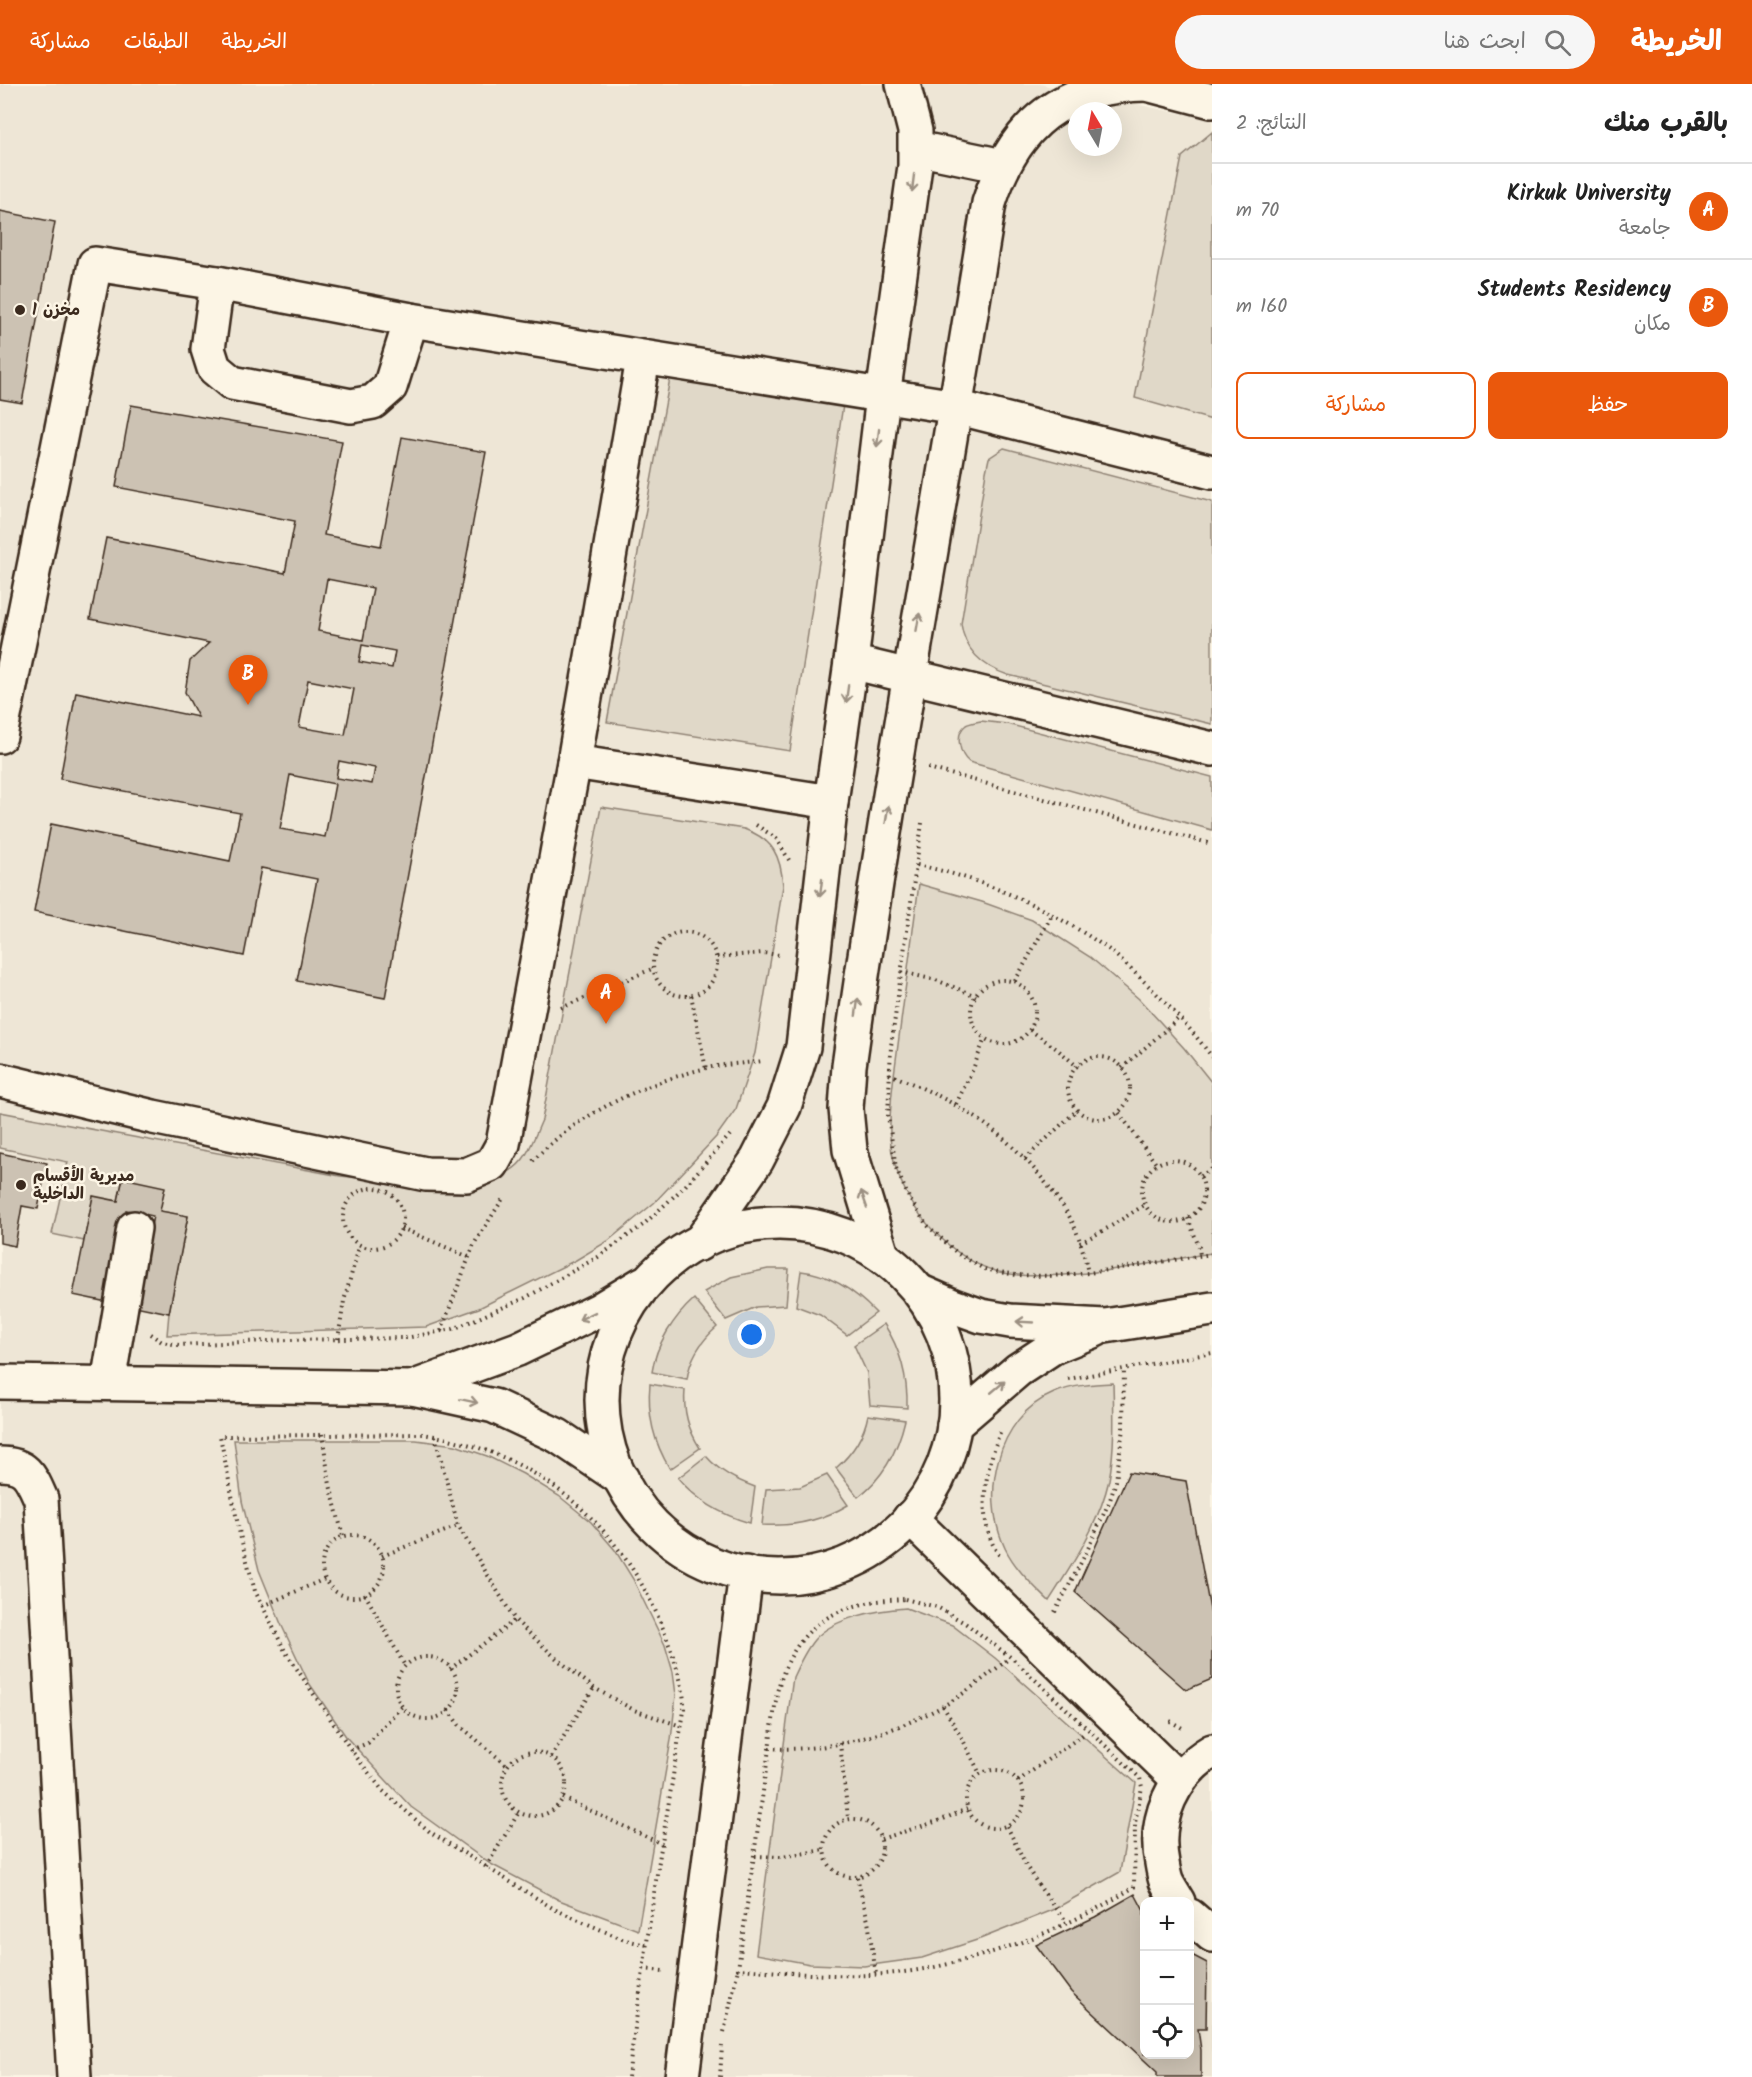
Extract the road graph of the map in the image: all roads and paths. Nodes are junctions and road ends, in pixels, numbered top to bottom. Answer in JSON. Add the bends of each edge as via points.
{"nodes":[{"id":1,"x":903,"y":84,"type":"edge"},
{"id":2,"x":1147,"y":84,"type":"edge"},
{"id":3,"x":1212,"y":101,"type":"edge"},
{"id":4,"x":916,"y":148,"type":"junction"},
{"id":5,"x":1003,"y":166,"type":"junction"},
{"id":6,"x":218,"y":283,"type":"junction"},
{"id":7,"x":411,"y":320,"type":"junction"},
{"id":8,"x":643,"y":358,"type":"junction"},
{"id":9,"x":883,"y":396,"type":"junction"},
{"id":10,"x":956,"y":407,"type":"junction"},
{"id":11,"x":1212,"y":472,"type":"edge"},
{"id":12,"x":851,"y":662,"type":"junction"},
{"id":13,"x":909,"y":675,"type":"junction"},
{"id":14,"x":0,"y":736,"type":"edge"},
{"id":15,"x":1212,"y":749,"type":"edge"},
{"id":16,"x":895,"y":760,"type":"junction"},
{"id":17,"x":574,"y":762,"type":"junction"},
{"id":18,"x":929,"y":769,"type":"junction"},
{"id":19,"x":928,"y":779,"type":"dead end"},
{"id":20,"x":831,"y":802,"type":"junction"},
{"id":21,"x":922,"y":822,"type":"dead end"},
{"id":22,"x":747,"y":823,"type":"dead end"},
{"id":23,"x":1212,"y":844,"type":"edge"},
{"id":24,"x":790,"y":864,"type":"dead end"},
{"id":25,"x":917,"y":865,"type":"junction"},
{"id":26,"x":1052,"y":915,"type":"junction"},
{"id":27,"x":783,"y":955,"type":"dead end"},
{"id":28,"x":717,"y":957,"type":"junction"},
{"id":29,"x":654,"y":968,"type":"junction"},
{"id":30,"x":901,"y":972,"type":"junction"},
{"id":31,"x":1015,"y":981,"type":"junction"},
{"id":32,"x":691,"y":995,"type":"junction"},
{"id":33,"x":976,"y":996,"type":"junction"},
{"id":34,"x":555,"y":1011,"type":"dead end"},
{"id":35,"x":1179,"y":1018,"type":"junction"},
{"id":36,"x":1030,"y":1030,"type":"junction"},
{"id":37,"x":985,"y":1038,"type":"junction"},
{"id":38,"x":1212,"y":1057,"type":"edge"},
{"id":39,"x":1078,"y":1066,"type":"junction"},
{"id":40,"x":1122,"y":1068,"type":"junction"},
{"id":41,"x":706,"y":1069,"type":"junction"},
{"id":42,"x":763,"y":1071,"type":"dead end"},
{"id":43,"x":889,"y":1074,"type":"junction"},
{"id":44,"x":0,"y":1080,"type":"edge"},
{"id":45,"x":956,"y":1104,"type":"junction"},
{"id":46,"x":1077,"y":1110,"type":"junction"},
{"id":47,"x":1119,"y":1113,"type":"junction"},
{"id":48,"x":735,"y":1127,"type":"dead end"},
{"id":49,"x":1025,"y":1159,"type":"junction"},
{"id":50,"x":1157,"y":1165,"type":"junction"},
{"id":51,"x":529,"y":1166,"type":"dead end"},
{"id":52,"x":1212,"y":1169,"type":"edge"},
{"id":53,"x":1200,"y":1176,"type":"junction"},
{"id":54,"x":509,"y":1190,"type":"dead end"},
{"id":55,"x":1146,"y":1204,"type":"junction"},
{"id":56,"x":1188,"y":1218,"type":"junction"},
{"id":57,"x":134,"y":1228,"type":"dead end"},
{"id":58,"x":401,"y":1228,"type":"junction"},
{"id":59,"x":1080,"y":1243,"type":"junction"},
{"id":60,"x":699,"y":1244,"type":"junction"},
{"id":61,"x":359,"y":1246,"type":"junction"},
{"id":62,"x":1212,"y":1254,"type":"edge"},
{"id":63,"x":882,"y":1255,"type":"junction"},
{"id":64,"x":1200,"y":1256,"type":"junction"},
{"id":65,"x":469,"y":1257,"type":"junction"},
{"id":66,"x":1088,"y":1273,"type":"junction"},
{"id":67,"x":655,"y":1275,"type":"junction"},
{"id":68,"x":921,"y":1292,"type":"junction"},
{"id":69,"x":121,"y":1307,"type":"junction"},
{"id":70,"x":1212,"y":1309,"type":"edge"},
{"id":71,"x":1105,"y":1326,"type":"junction"},
{"id":72,"x":441,"y":1332,"type":"junction"},
{"id":73,"x":338,"y":1339,"type":"junction"},
{"id":74,"x":1212,"y":1353,"type":"edge"},
{"id":75,"x":1124,"y":1369,"type":"junction"},
{"id":76,"x":1061,"y":1381,"type":"dead end"},
{"id":77,"x":0,"y":1382,"type":"edge"},
{"id":78,"x":108,"y":1383,"type":"junction"},
{"id":79,"x":412,"y":1388,"type":"junction"},
{"id":80,"x":1007,"y":1422,"type":"dead end"},
{"id":81,"x":954,"y":1425,"type":"junction"},
{"id":82,"x":322,"y":1434,"type":"junction"},
{"id":83,"x":435,"y":1436,"type":"junction"},
{"id":84,"x":0,"y":1464,"type":"edge"},
{"id":85,"x":622,"y":1479,"type":"junction"},
{"id":86,"x":910,"y":1518,"type":"junction"},
{"id":87,"x":458,"y":1526,"type":"junction"},
{"id":88,"x":343,"y":1536,"type":"junction"},
{"id":89,"x":382,"y":1556,"type":"junction"},
{"id":90,"x":1001,"y":1558,"type":"dead end"},
{"id":91,"x":746,"y":1573,"type":"junction"},
{"id":92,"x":325,"y":1579,"type":"junction"},
{"id":93,"x":365,"y":1594,"type":"junction"},
{"id":94,"x":262,"y":1606,"type":"junction"},
{"id":95,"x":1047,"y":1606,"type":"dead end"},
{"id":96,"x":515,"y":1620,"type":"junction"},
{"id":97,"x":1010,"y":1658,"type":"junction"},
{"id":98,"x":405,"y":1666,"type":"junction"},
{"id":99,"x":450,"y":1669,"type":"junction"},
{"id":100,"x":594,"y":1688,"type":"junction"},
{"id":101,"x":402,"y":1706,"type":"junction"},
{"id":102,"x":943,"y":1706,"type":"junction"},
{"id":103,"x":448,"y":1710,"type":"junction"},
{"id":104,"x":1162,"y":1714,"type":"dead end"},
{"id":105,"x":681,"y":1726,"type":"junction"},
{"id":106,"x":1089,"y":1730,"type":"junction"},
{"id":107,"x":1203,"y":1741,"type":"edge"},
{"id":108,"x":840,"y":1743,"type":"junction"},
{"id":109,"x":769,"y":1748,"type":"junction"},
{"id":110,"x":351,"y":1750,"type":"junction"},
{"id":111,"x":551,"y":1757,"type":"junction"},
{"id":112,"x":508,"y":1766,"type":"junction"},
{"id":113,"x":980,"y":1774,"type":"junction"},
{"id":114,"x":1179,"y":1780,"type":"junction"},
{"id":115,"x":1018,"y":1781,"type":"junction"},
{"id":116,"x":563,"y":1798,"type":"junction"},
{"id":117,"x":967,"y":1809,"type":"junction"},
{"id":118,"x":519,"y":1812,"type":"junction"},
{"id":119,"x":848,"y":1818,"type":"junction"},
{"id":120,"x":1007,"y":1826,"type":"junction"},
{"id":121,"x":881,"y":1839,"type":"junction"},
{"id":122,"x":662,"y":1844,"type":"junction"},
{"id":123,"x":824,"y":1850,"type":"junction"},
{"id":124,"x":755,"y":1856,"type":"junction"},
{"id":125,"x":486,"y":1867,"type":"junction"},
{"id":126,"x":857,"y":1877,"type":"junction"},
{"id":127,"x":1175,"y":1897,"type":"edge"},
{"id":128,"x":1194,"y":1919,"type":"edge"},
{"id":129,"x":1067,"y":1922,"type":"junction"},
{"id":130,"x":1212,"y":1935,"type":"edge"},
{"id":131,"x":646,"y":1945,"type":"junction"},
{"id":132,"x":738,"y":1969,"type":"junction"},
{"id":133,"x":876,"y":1974,"type":"junction"},
{"id":134,"x":723,"y":2035,"type":"dead end"},
{"id":135,"x":722,"y":2045,"type":"dead end"},
{"id":136,"x":74,"y":2077,"type":"edge"},
{"id":137,"x":628,"y":2077,"type":"edge"},
{"id":138,"x":682,"y":2077,"type":"edge"},
{"id":139,"x":720,"y":2077,"type":"edge"}],
"edges":[{"from":1,"to":4,"type":"street","via":[[912,113]]},
{"from":2,"to":3,"type":"street"},
{"from":2,"to":5,"type":"street","via":[[1120,84],[1068,100],[1025,132]]},
{"from":4,"to":5,"type":"street"},
{"from":4,"to":9,"type":"street","one_way":true},
{"from":5,"to":10,"type":"street","via":[[989,203]]},
{"from":6,"to":7,"type":"street"},
{"from":6,"to":7,"type":"street","via":[[208,350],[214,368],[232,383],[351,406],[373,402],[390,387]]},
{"from":6,"to":14,"type":"street","via":[[95,264]]},
{"from":7,"to":8,"type":"street"},
{"from":8,"to":9,"type":"street"},
{"from":8,"to":17,"type":"street"},
{"from":9,"to":10,"type":"street"},
{"from":9,"to":12,"type":"street","one_way":true},
{"from":10,"to":11,"type":"street"},
{"from":13,"to":10,"type":"street","one_way":true},
{"from":12,"to":13,"type":"street"},
{"from":12,"to":20,"type":"street","one_way":true},
{"from":13,"to":15,"type":"street"},
{"from":13,"to":16,"type":"street"},
{"from":16,"to":18,"type":"path"},
{"from":63,"to":16,"type":"street","one_way":true,"via":[[856,1175],[846,1108],[851,1045]]},
{"from":17,"to":20,"type":"street"},
{"from":17,"to":44,"type":"street","via":[[503,1144],[492,1164],[466,1175],[426,1174],[153,1117]]},
{"from":18,"to":19,"type":"path"},
{"from":18,"to":23,"type":"path"},
{"from":20,"to":60,"type":"street","one_way":true,"via":[[803,1047],[784,1107],[757,1160]]},
{"from":21,"to":25,"type":"path"},
{"from":22,"to":24,"type":"path","via":[[776,838]]},
{"from":25,"to":26,"type":"path","via":[[994,888]]},
{"from":25,"to":30,"type":"path"},
{"from":26,"to":31,"type":"path"},
{"from":26,"to":35,"type":"path","via":[[1110,950]]},
{"from":27,"to":28,"type":"path"},
{"from":28,"to":29,"type":"path","via":[[709,942],[699,935],[677,933],[659,946]]},
{"from":28,"to":32,"type":"path","via":[[716,973],[710,984]]},
{"from":29,"to":32,"type":"path","via":[[662,986],[672,993]]},
{"from":29,"to":34,"type":"path"},
{"from":30,"to":33,"type":"path","via":[[936,980]]},
{"from":30,"to":43,"type":"path"},
{"from":31,"to":33,"type":"path","via":[[992,981],[980,988]]},
{"from":31,"to":36,"type":"path","via":[[1035,1004],[1036,1015]]},
{"from":32,"to":41,"type":"path"},
{"from":33,"to":37,"type":"path","via":[[972,1020]]},
{"from":35,"to":38,"type":"path"},
{"from":35,"to":40,"type":"path"},
{"from":36,"to":37,"type":"path","via":[[1014,1043],[1002,1044]]},
{"from":36,"to":39,"type":"path"},
{"from":37,"to":45,"type":"path"},
{"from":39,"to":40,"type":"path","via":[[1096,1057],[1117,1062]]},
{"from":39,"to":46,"type":"path","via":[[1069,1082],[1069,1095]]},
{"from":40,"to":47,"type":"path","via":[[1130,1080],[1130,1095]]},
{"from":41,"to":42,"type":"path","via":[[767,1061]]},
{"from":41,"to":51,"type":"path","via":[[631,1094],[576,1124]]},
{"from":43,"to":45,"type":"path"},
{"from":43,"to":66,"type":"path","via":[[889,1130],[897,1168],[909,1198],[926,1224],[957,1253],[984,1269],[1016,1275]]},
{"from":45,"to":49,"type":"path","via":[[999,1134]]},
{"from":46,"to":47,"type":"path","via":[[1101,1119]]},
{"from":46,"to":49,"type":"path"},
{"from":47,"to":50,"type":"path"},
{"from":48,"to":72,"type":"path","via":[[685,1186],[644,1225],[598,1257],[525,1298]]},
{"from":49,"to":59,"type":"path","via":[[1063,1207]]},
{"from":50,"to":53,"type":"path","via":[[1181,1160]]},
{"from":50,"to":55,"type":"path","via":[[1146,1174],[1143,1184]]},
{"from":52,"to":53,"type":"path"},
{"from":53,"to":56,"type":"path","via":[[1204,1197]]},
{"from":54,"to":65,"type":"path"},
{"from":55,"to":56,"type":"path","via":[[1154,1216],[1164,1221]]},
{"from":55,"to":59,"type":"path"},
{"from":56,"to":64,"type":"path"},
{"from":57,"to":69,"type":"street"},
{"from":58,"to":61,"type":"path","via":[[390,1244],[369,1249]]},
{"from":58,"to":61,"type":"path","via":[[403,1212],[396,1198],[378,1188],[357,1192],[348,1200],[342,1220],[344,1231]]},
{"from":58,"to":65,"type":"path"},
{"from":59,"to":66,"type":"path"},
{"from":60,"to":63,"type":"street","via":[[728,1230],[781,1222],[834,1231]]},
{"from":60,"to":67,"type":"street","via":[[679,1253]]},
{"from":61,"to":73,"type":"path"},
{"from":62,"to":64,"type":"path"},
{"from":63,"to":68,"type":"street"},
{"from":64,"to":66,"type":"path"},
{"from":65,"to":72,"type":"path"},
{"from":67,"to":79,"type":"street","one_way":true,"via":[[599,1310],[518,1349]]},
{"from":67,"to":85,"type":"street","via":[[637,1292],[610,1343],[601,1400],[610,1457]]},
{"from":71,"to":68,"type":"street","one_way":true,"via":[[981,1316]]},
{"from":68,"to":81,"type":"street","via":[[947,1339],[957,1391]]},
{"from":69,"to":73,"type":"path","via":[[162,1342],[179,1345]]},
{"from":69,"to":78,"type":"street"},
{"from":70,"to":71,"type":"street"},
{"from":81,"to":71,"type":"street","one_way":true,"via":[[1018,1370],[1053,1347]]},
{"from":72,"to":73,"type":"path","via":[[406,1338]]},
{"from":74,"to":75,"type":"path"},
{"from":75,"to":76,"type":"path"},
{"from":75,"to":95,"type":"path","via":[[1120,1460],[1113,1490],[1055,1613]]},
{"from":77,"to":78,"type":"street"},
{"from":78,"to":79,"type":"street"},
{"from":79,"to":85,"type":"street","one_way":true,"via":[[494,1406],[558,1436]]},
{"from":80,"to":90,"type":"path","via":[[985,1480],[990,1534]]},
{"from":81,"to":86,"type":"street","via":[[952,1445],[930,1494]]},
{"from":82,"to":83,"type":"path"},
{"from":82,"to":88,"type":"path"},
{"from":82,"to":94,"type":"path","via":[[220,1436],[240,1534]]},
{"from":83,"to":87,"type":"path"},
{"from":83,"to":105,"type":"path","via":[[484,1448],[515,1462],[575,1502],[601,1526],[628,1560],[659,1616],[677,1666],[684,1708]]},
{"from":84,"to":136,"type":"street","via":[[12,1464],[30,1475],[41,1499]]},
{"from":85,"to":91,"type":"street","via":[[637,1508],[679,1547],[732,1571]]},
{"from":86,"to":91,"type":"street","via":[[895,1535],[846,1565],[789,1577]]},
{"from":86,"to":114,"type":"street"},
{"from":87,"to":89,"type":"path"},
{"from":87,"to":96,"type":"path"},
{"from":88,"to":89,"type":"path","via":[[362,1537],[377,1546]]},
{"from":88,"to":92,"type":"path","via":[[326,1552],[322,1565]]},
{"from":89,"to":93,"type":"path","via":[[382,1576],[377,1586]]},
{"from":91,"to":138,"type":"street"},
{"from":92,"to":93,"type":"path","via":[[343,1595]]},
{"from":92,"to":94,"type":"path"},
{"from":93,"to":98,"type":"path"},
{"from":94,"to":110,"type":"path","via":[[285,1652]]},
{"from":96,"to":99,"type":"path"},
{"from":96,"to":100,"type":"path"},
{"from":97,"to":102,"type":"path"},
{"from":97,"to":106,"type":"path"},
{"from":97,"to":109,"type":"path","via":[[937,1607],[905,1599],[864,1603],[836,1613],[815,1626],[793,1650],[783,1670]]},
{"from":98,"to":99,"type":"path","via":[[429,1657]]},
{"from":98,"to":101,"type":"path","via":[[396,1690]]},
{"from":99,"to":103,"type":"path","via":[[455,1675],[457,1696]]},
{"from":100,"to":105,"type":"path","via":[[634,1710]]},
{"from":100,"to":111,"type":"path"},
{"from":101,"to":103,"type":"path","via":[[424,1719]]},
{"from":101,"to":110,"type":"path","via":[[368,1743]]},
{"from":102,"to":108,"type":"path","via":[[874,1735]]},
{"from":102,"to":113,"type":"path"},
{"from":103,"to":112,"type":"path","via":[[459,1725]]},
{"from":104,"to":107,"type":"path"},
{"from":105,"to":122,"type":"path"},
{"from":106,"to":115,"type":"path"},
{"from":106,"to":129,"type":"path","via":[[1140,1778],[1134,1887]]},
{"from":107,"to":114,"type":"street","via":[[1200,1758]]},
{"from":108,"to":109,"type":"path"},
{"from":108,"to":119,"type":"path"},
{"from":109,"to":124,"type":"path"},
{"from":110,"to":125,"type":"path","via":[[383,1791],[430,1832]]},
{"from":111,"to":112,"type":"path","via":[[536,1751],[525,1753]]},
{"from":111,"to":116,"type":"path","via":[[566,1777]]},
{"from":112,"to":118,"type":"path","via":[[502,1781],[503,1792]]},
{"from":113,"to":115,"type":"path","via":[[999,1770]]},
{"from":113,"to":117,"type":"path","via":[[967,1789]]},
{"from":114,"to":127,"type":"street","via":[[1163,1811],[1158,1845],[1165,1879]]},
{"from":115,"to":120,"type":"path","via":[[1024,1799],[1022,1811]]},
{"from":116,"to":118,"type":"path","via":[[556,1808],[540,1815]]},
{"from":116,"to":122,"type":"path"},
{"from":117,"to":120,"type":"path","via":[[972,1818],[987,1828]]},
{"from":117,"to":121,"type":"path"},
{"from":118,"to":125,"type":"path"},
{"from":119,"to":121,"type":"path","via":[[868,1822]]},
{"from":119,"to":123,"type":"path","via":[[830,1829]]},
{"from":120,"to":129,"type":"path","via":[[1026,1866]]},
{"from":121,"to":126,"type":"path","via":[[880,1859],[867,1874]]},
{"from":122,"to":131,"type":"path"},
{"from":123,"to":124,"type":"path","via":[[782,1857]]},
{"from":123,"to":126,"type":"path","via":[[838,1873]]},
{"from":124,"to":132,"type":"path"},
{"from":125,"to":131,"type":"path","via":[[554,1909],[622,1940]]},
{"from":126,"to":133,"type":"path"},
{"from":128,"to":130,"type":"street"},
{"from":129,"to":133,"type":"path","via":[[999,1950],[941,1966]]},
{"from":131,"to":137,"type":"path"},
{"from":132,"to":133,"type":"path"},
{"from":132,"to":134,"type":"path"},
{"from":135,"to":139,"type":"path"}]}
